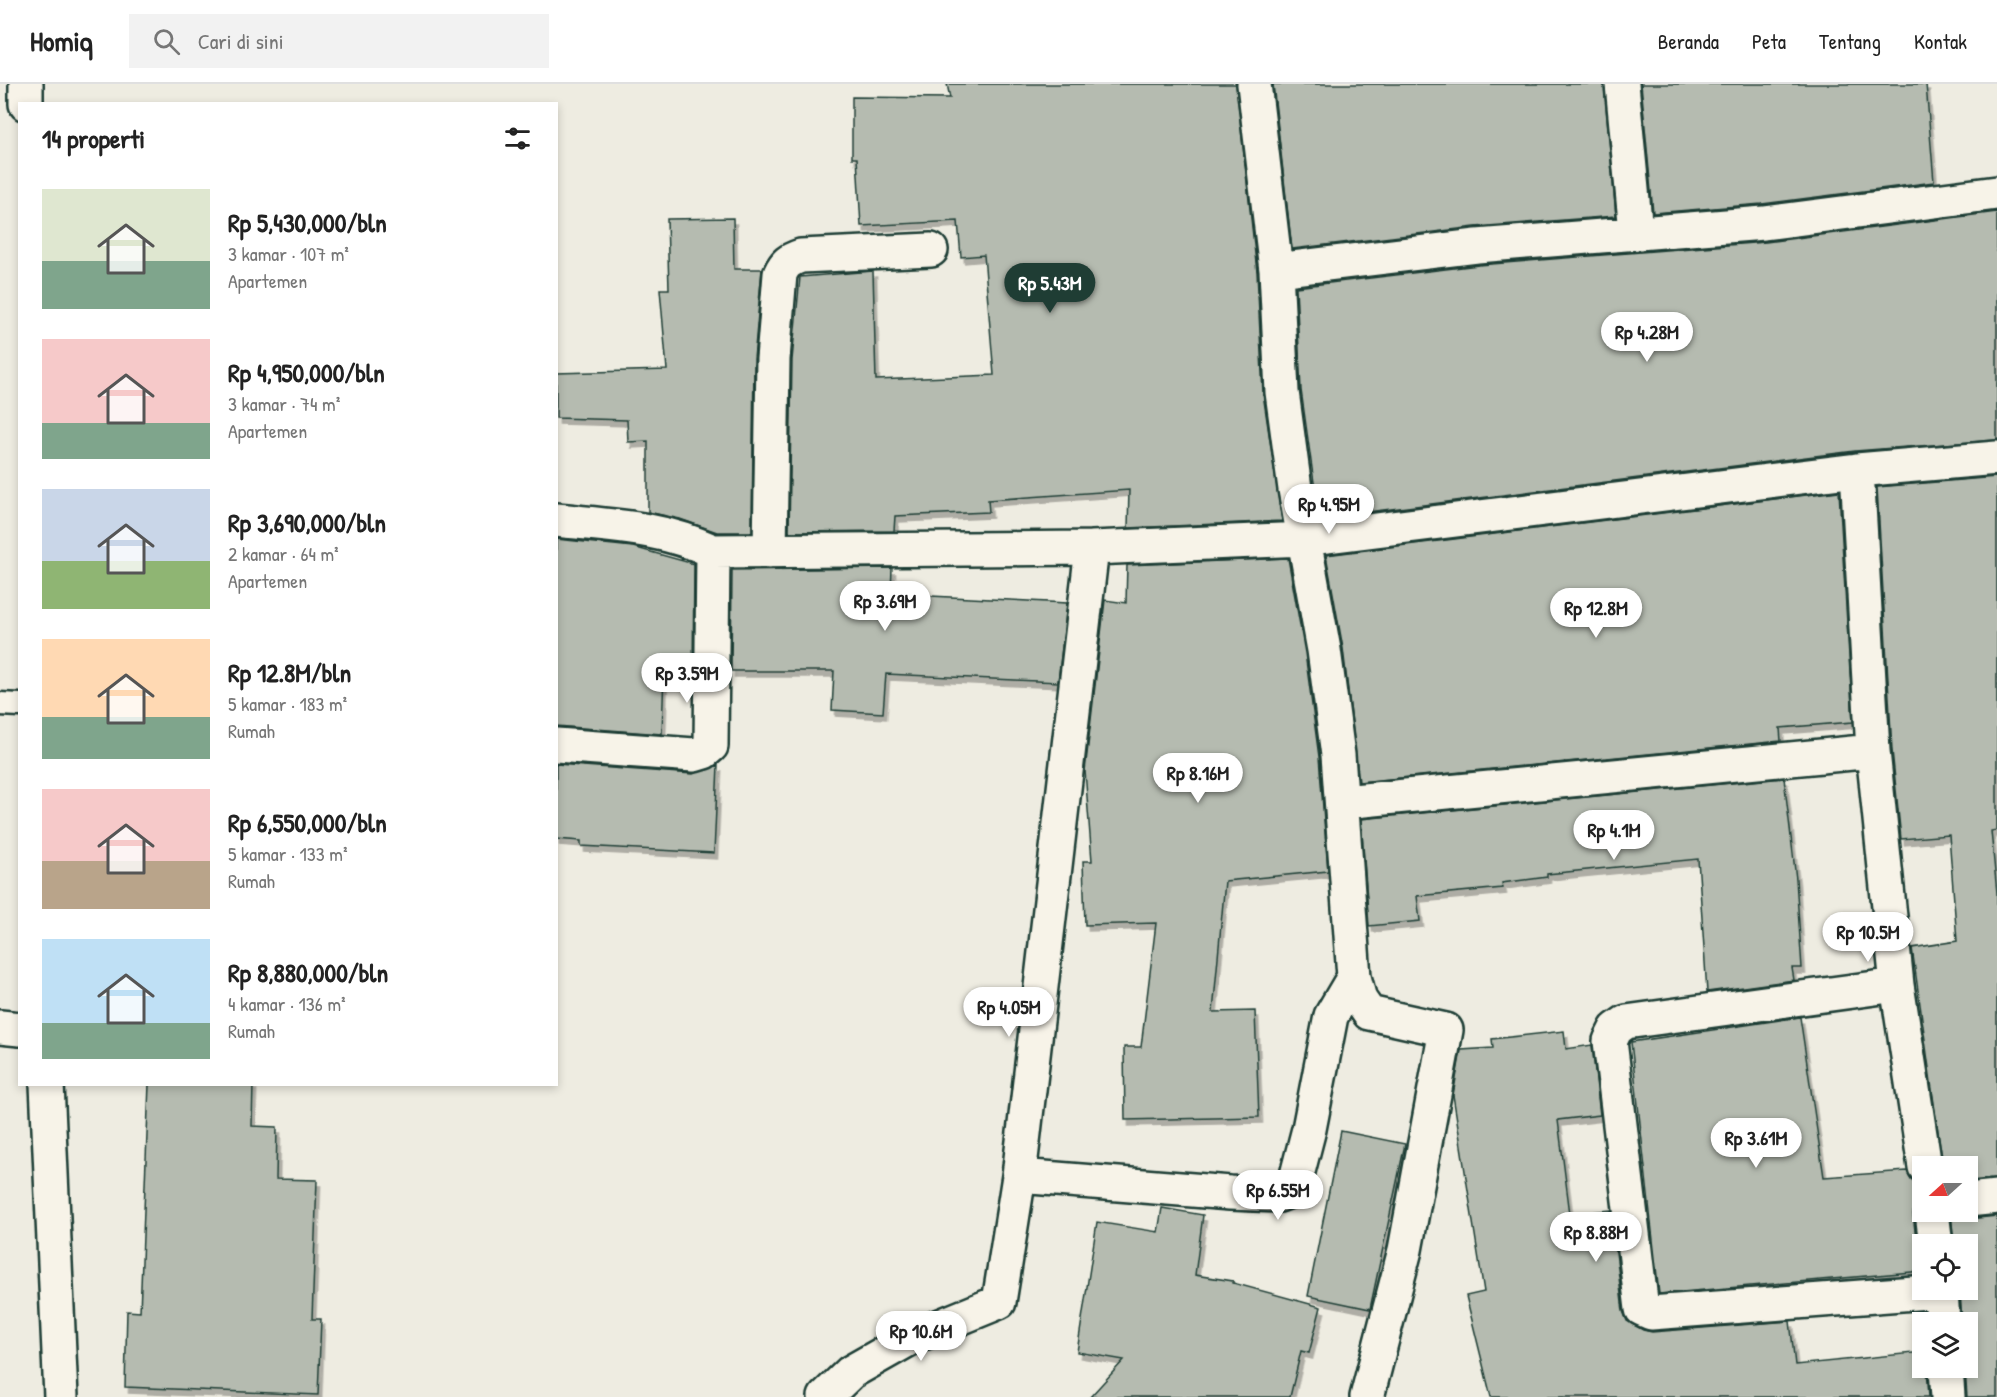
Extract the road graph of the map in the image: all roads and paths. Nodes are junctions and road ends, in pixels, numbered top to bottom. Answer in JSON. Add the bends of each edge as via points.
{"nodes":[{"id":1,"x":26,"y":84,"type":"edge"},
{"id":2,"x":1254,"y":84,"type":"edge"},
{"id":3,"x":1622,"y":84,"type":"edge"},
{"id":4,"x":26,"y":102,"type":"edge"},
{"id":5,"x":1997,"y":193,"type":"edge"},
{"id":6,"x":1636,"y":232,"type":"junction"},
{"id":7,"x":931,"y":250,"type":"dead end"},
{"id":8,"x":1276,"y":270,"type":"junction"},
{"id":9,"x":1997,"y":458,"type":"edge"},
{"id":10,"x":1857,"y":470,"type":"junction"},
{"id":11,"x":558,"y":520,"type":"edge"},
{"id":12,"x":1304,"y":539,"type":"junction"},
{"id":13,"x":1092,"y":548,"type":"junction"},
{"id":14,"x":713,"y":551,"type":"junction"},
{"id":15,"x":770,"y":551,"type":"junction"},
{"id":16,"x":0,"y":704,"type":"edge"},
{"id":17,"x":18,"y":705,"type":"edge"},
{"id":18,"x":558,"y":745,"type":"edge"},
{"id":19,"x":1874,"y":751,"type":"junction"},
{"id":20,"x":1343,"y":802,"type":"junction"},
{"id":21,"x":1354,"y":977,"type":"junction"},
{"id":22,"x":1897,"y":985,"type":"junction"},
{"id":23,"x":0,"y":1027,"type":"edge"},
{"id":24,"x":18,"y":1029,"type":"edge"},
{"id":25,"x":47,"y":1086,"type":"edge"},
{"id":26,"x":1922,"y":1156,"type":"edge"},
{"id":27,"x":1019,"y":1176,"type":"junction"},
{"id":28,"x":1997,"y":1197,"type":"edge"},
{"id":29,"x":1978,"y":1199,"type":"edge"},
{"id":30,"x":1942,"y":1302,"type":"edge"},
{"id":31,"x":1947,"y":1378,"type":"edge"},
{"id":32,"x":61,"y":1397,"type":"edge"},
{"id":33,"x":825,"y":1397,"type":"edge"},
{"id":34,"x":1367,"y":1397,"type":"edge"},
{"id":35,"x":1948,"y":1397,"type":"edge"}],
"edges":[{"from":1,"to":4,"type":"street"},
{"from":2,"to":8,"type":"street"},
{"from":3,"to":6,"type":"street"},
{"from":5,"to":6,"type":"street","via":[[1764,223]]},
{"from":6,"to":8,"type":"street"},
{"from":7,"to":15,"type":"street","via":[[801,256],[784,266],[780,274],[773,359]]},
{"from":8,"to":12,"type":"street","via":[[1282,392]]},
{"from":9,"to":10,"type":"street"},
{"from":10,"to":12,"type":"street"},
{"from":10,"to":19,"type":"street"},
{"from":11,"to":14,"type":"street","via":[[650,530],[684,538]]},
{"from":12,"to":13,"type":"street"},
{"from":12,"to":20,"type":"street","via":[[1324,650]]},
{"from":13,"to":15,"type":"street"},
{"from":13,"to":27,"type":"street"},
{"from":14,"to":15,"type":"street"},
{"from":14,"to":18,"type":"street","via":[[711,746],[694,755]]},
{"from":16,"to":17,"type":"lane"},
{"from":19,"to":20,"type":"street"},
{"from":19,"to":22,"type":"street"},
{"from":20,"to":21,"type":"street"},
{"from":21,"to":27,"type":"street","via":[[1330,1016],[1309,1129],[1295,1183],[1287,1192],[1230,1193]]},
{"from":21,"to":34,"type":"street","via":[[1360,1000],[1369,1014],[1446,1030],[1405,1250]]},
{"from":22,"to":26,"type":"street"},
{"from":22,"to":30,"type":"street","via":[[1626,1022],[1616,1029],[1610,1041],[1642,1309],[1651,1313]]},
{"from":23,"to":24,"type":"street"},
{"from":25,"to":32,"type":"street"},
{"from":27,"to":33,"type":"street","via":[[999,1302],[911,1338],[851,1372]]},
{"from":28,"to":29,"type":"street"},
{"from":31,"to":35,"type":"street"}]}
